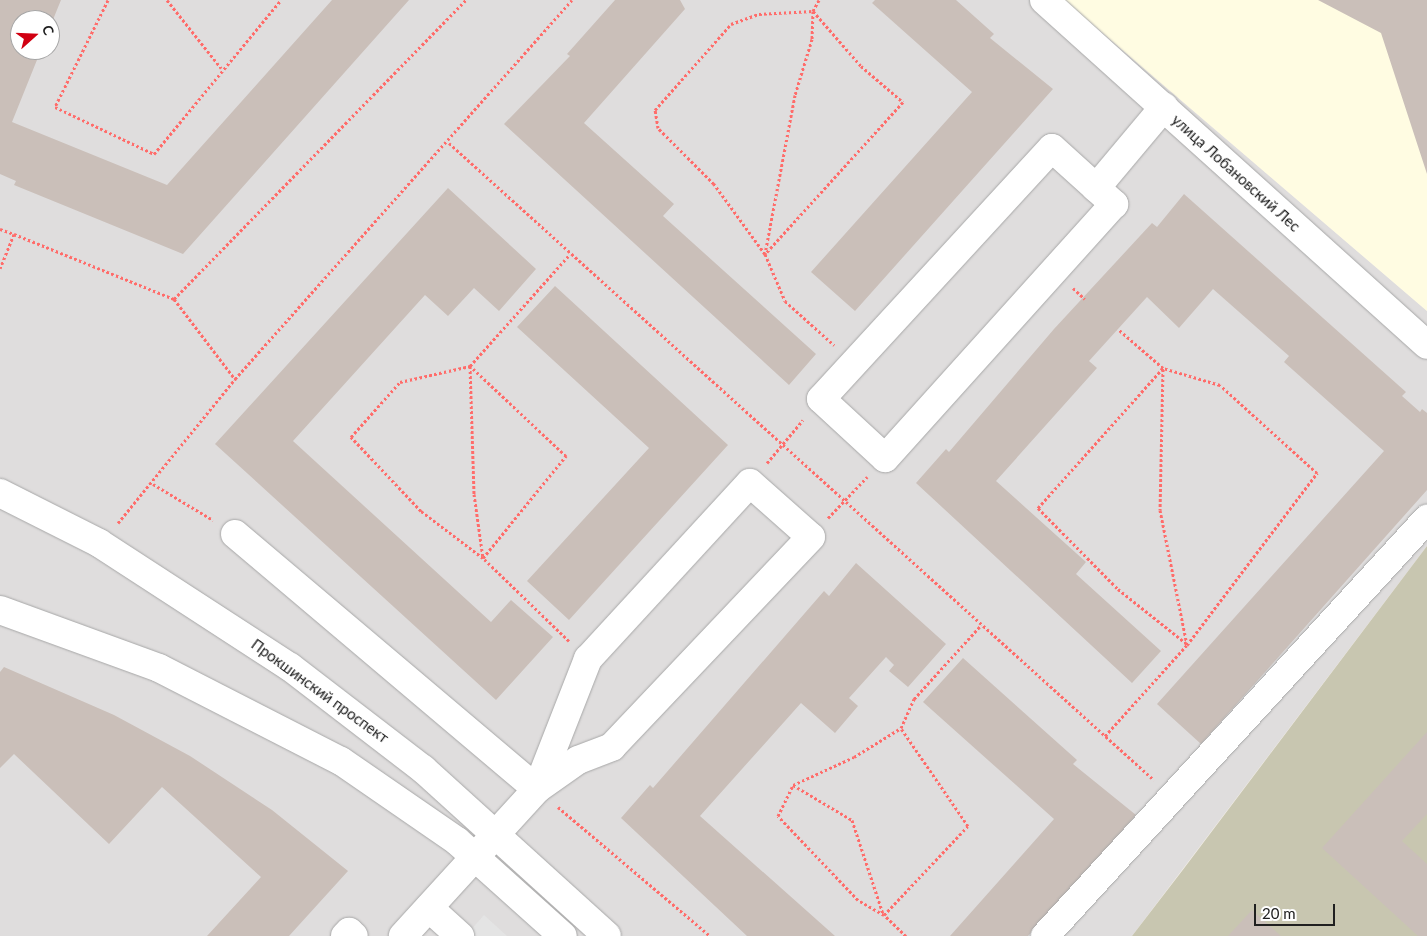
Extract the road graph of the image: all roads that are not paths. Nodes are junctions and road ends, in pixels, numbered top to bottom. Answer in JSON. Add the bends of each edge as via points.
{"nodes":[{"id":1,"x":1044,"y":0,"type":"edge"},
{"id":2,"x":1164,"y":107,"type":"junction"},
{"id":3,"x":1096,"y":188,"type":"junction"},
{"id":4,"x":1427,"y":345,"type":"edge"},
{"id":5,"x":0,"y":493,"type":"edge"},
{"id":6,"x":1427,"y":519,"type":"edge"},
{"id":7,"x":235,"y":534,"type":"road end"},
{"id":8,"x":0,"y":610,"type":"edge"},
{"id":9,"x":537,"y":790,"type":"junction"},
{"id":10,"x":496,"y":834,"type":"junction"},
{"id":11,"x":475,"y":857,"type":"junction"},
{"id":12,"x":429,"y":908,"type":"junction"},
{"id":13,"x":345,"y":936,"type":"edge"},
{"id":14,"x":354,"y":936,"type":"edge"},
{"id":15,"x":402,"y":936,"type":"edge"},
{"id":16,"x":460,"y":936,"type":"edge"},
{"id":17,"x":563,"y":936,"type":"edge"},
{"id":18,"x":607,"y":936,"type":"edge"},
{"id":19,"x":1045,"y":936,"type":"edge"}],
"edges":[{"from":1,"to":2,"type":"street","name":"улица Лобановский Лес"},
{"from":2,"to":3,"type":"street"},
{"from":2,"to":4,"type":"street","name":"улица Лобановский Лес"},
{"from":3,"to":3,"type":"street","via":[[1052,148],[821,399],[884,458],[1114,204]]},
{"from":5,"to":10,"type":"street","name":"Прокшинский проспект","via":[[99,544],[231,626],[334,699],[423,769]]},
{"from":6,"to":19,"type":"street"},
{"from":7,"to":9,"type":"street"},
{"from":8,"to":11,"type":"street","via":[[159,668],[238,704],[402,800]]},
{"from":9,"to":9,"type":"street","via":[[578,760],[612,747],[811,537],[750,483],[588,659]]},
{"from":9,"to":10,"type":"street"},
{"from":10,"to":11,"type":"street"},
{"from":10,"to":18,"type":"street","name":"Прокшинский проспект"},
{"from":11,"to":12,"type":"street"},
{"from":11,"to":17,"type":"street"},
{"from":12,"to":15,"type":"street"},
{"from":12,"to":16,"type":"street"},
{"from":13,"to":14,"type":"street","via":[[349,932]]}]}
